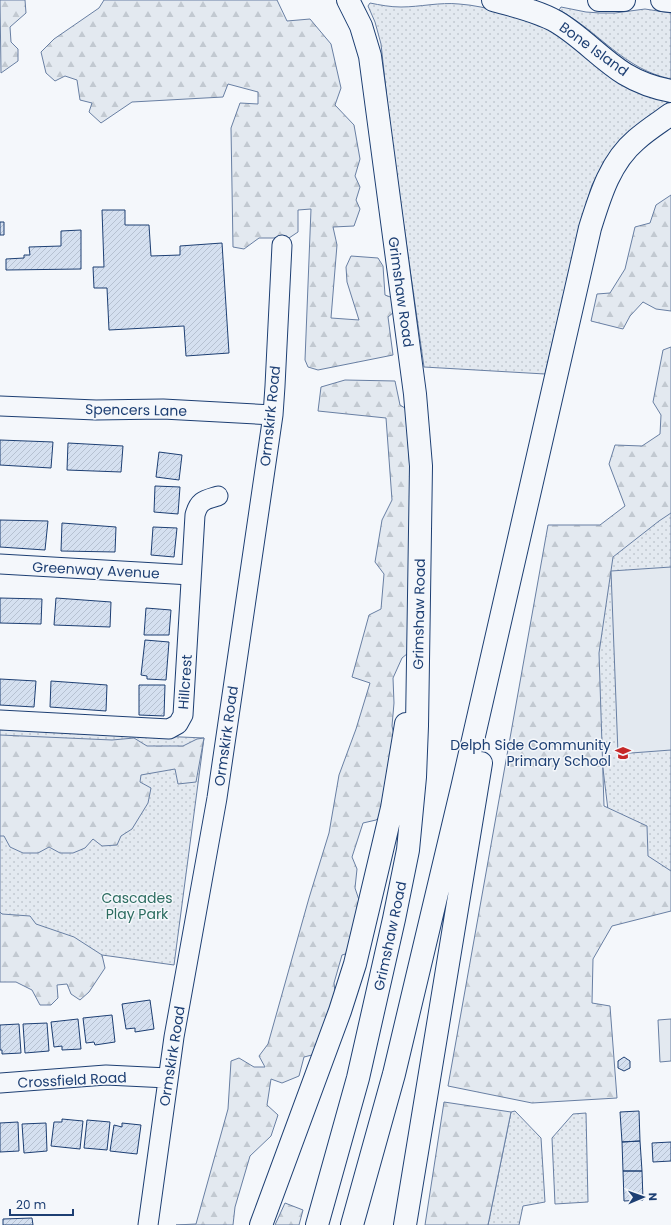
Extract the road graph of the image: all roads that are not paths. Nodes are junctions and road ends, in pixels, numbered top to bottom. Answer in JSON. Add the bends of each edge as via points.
{"nodes":[{"id":1,"x":348,"y":0,"type":"edge"},
{"id":2,"x":493,"y":0,"type":"edge"},
{"id":3,"x":600,"y":0,"type":"edge"},
{"id":4,"x":624,"y":0,"type":"edge"},
{"id":5,"x":662,"y":0,"type":"edge"},
{"id":6,"x":671,"y":1,"type":"edge"},
{"id":7,"x":671,"y":92,"type":"edge"},
{"id":8,"x":671,"y":114,"type":"edge"},
{"id":9,"x":282,"y":245,"type":"dead end"},
{"id":10,"x":0,"y":406,"type":"edge"},
{"id":11,"x":273,"y":415,"type":"junction"},
{"id":12,"x":218,"y":496,"type":"dead end"},
{"id":13,"x":518,"y":537,"type":"junction"},
{"id":14,"x":0,"y":564,"type":"edge"},
{"id":15,"x":191,"y":575,"type":"junction"},
{"id":16,"x":418,"y":652,"type":"junction"},
{"id":17,"x":0,"y":720,"type":"edge"},
{"id":18,"x":168,"y":1078,"type":"junction"},
{"id":19,"x":0,"y":1083,"type":"edge"},
{"id":20,"x":148,"y":1225,"type":"edge"},
{"id":21,"x":261,"y":1225,"type":"edge"},
{"id":22,"x":317,"y":1225,"type":"edge"},
{"id":23,"x":352,"y":1225,"type":"edge"},
{"id":24,"x":405,"y":1225,"type":"edge"}],
"edges":[{"from":1,"to":16,"type":"main road","name":"Grimshaw Road","via":[[362,26],[370,56],[415,394],[420,466]]},
{"from":2,"to":7,"type":"main road","name":"Bone Island","via":[[556,21],[625,74],[650,86]]},
{"from":3,"to":4,"type":"main road"},
{"from":5,"to":6,"type":"main road"},
{"from":8,"to":13,"type":"main road","via":[[636,140],[616,163],[603,187],[590,228]]},
{"from":9,"to":11,"type":"street","name":"Ormskirk Road"},
{"from":10,"to":11,"type":"street","name":"Spencers Lane"},
{"from":11,"to":18,"type":"street","name":"Ormskirk Road","via":[[217,798]]},
{"from":12,"to":15,"type":"street","name":"Hillcrest","via":[[202,501],[197,508]]},
{"from":13,"to":23,"type":"main road","via":[[394,1074]]},
{"from":13,"to":24,"type":"main road"},
{"from":14,"to":15,"type":"street","name":"Greenway Avenue"},
{"from":15,"to":17,"type":"street","name":"Hillcrest","via":[[183,715],[178,724],[169,729]]},
{"from":16,"to":21,"type":"main road","via":[[392,808],[355,964]]},
{"from":16,"to":22,"type":"main road","name":"Grimshaw Road","via":[[415,782],[408,850],[358,1078]]},
{"from":18,"to":19,"type":"street","name":"Crossfield Road","via":[[106,1075]]},
{"from":18,"to":20,"type":"street","name":"Ormskirk Road"}]}
